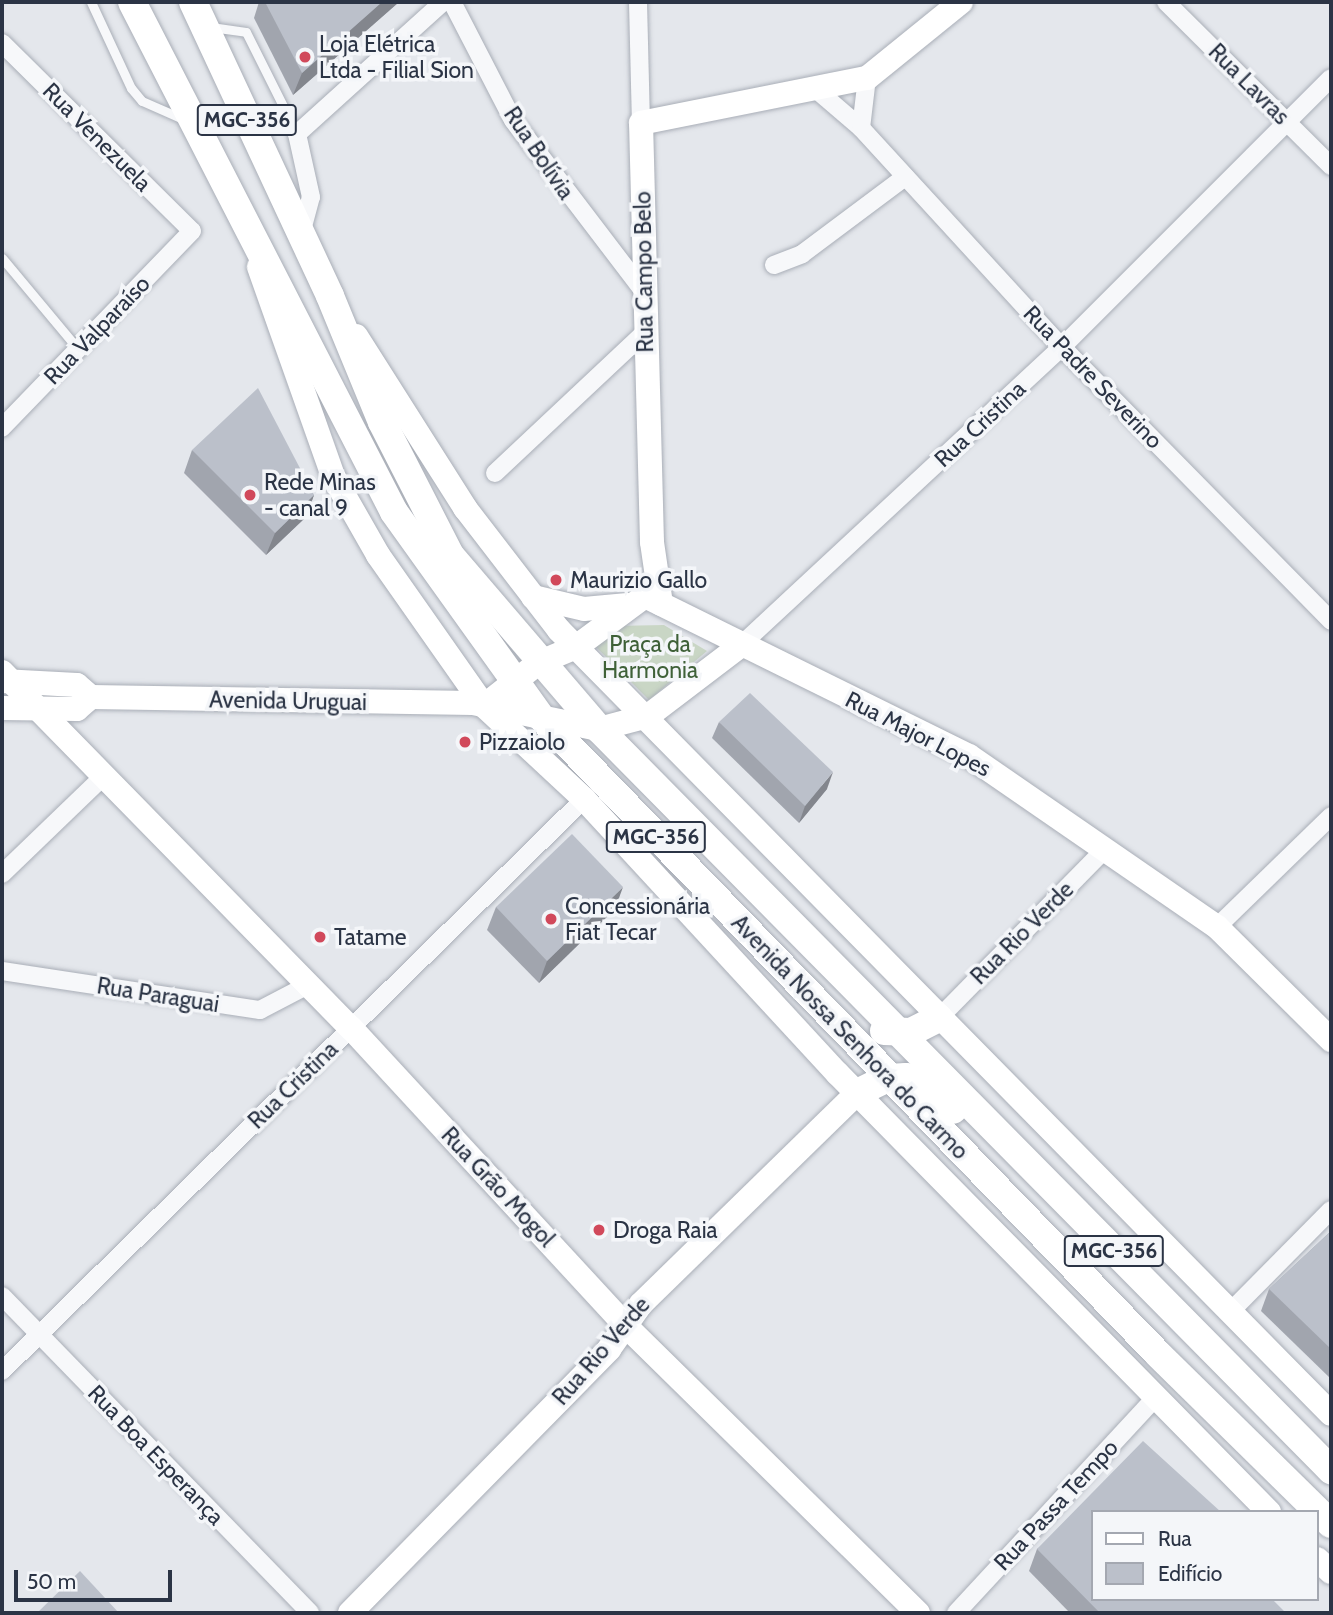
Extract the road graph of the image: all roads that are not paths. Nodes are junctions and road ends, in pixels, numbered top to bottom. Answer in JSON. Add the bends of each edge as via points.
{"nodes":[{"id":1,"x":92,"y":2,"type":"edge"},
{"id":2,"x":132,"y":2,"type":"edge"},
{"id":3,"x":443,"y":2,"type":"edge"},
{"id":4,"x":452,"y":2,"type":"edge"},
{"id":5,"x":638,"y":2,"type":"edge"},
{"id":6,"x":961,"y":2,"type":"edge"},
{"id":7,"x":1167,"y":2,"type":"edge"},
{"id":8,"x":199,"y":14,"type":"edge"},
{"id":9,"x":2,"y":43,"type":"edge"},
{"id":10,"x":867,"y":78,"type":"junction"},
{"id":11,"x":1331,"y":78,"type":"edge"},
{"id":12,"x":818,"y":91,"type":"junction"},
{"id":13,"x":641,"y":122,"type":"junction"},
{"id":14,"x":1288,"y":122,"type":"junction"},
{"id":15,"x":192,"y":123,"type":"junction"},
{"id":16,"x":861,"y":128,"type":"junction"},
{"id":17,"x":297,"y":134,"type":"junction"},
{"id":18,"x":1331,"y":166,"type":"edge"},
{"id":19,"x":905,"y":177,"type":"junction"},
{"id":20,"x":246,"y":224,"type":"junction"},
{"id":21,"x":192,"y":231,"type":"joint"},
{"id":22,"x":300,"y":238,"type":"junction"},
{"id":23,"x":2,"y":258,"type":"edge"},
{"id":24,"x":774,"y":265,"type":"dead end"},
{"id":25,"x":645,"y":293,"type":"junction"},
{"id":26,"x":330,"y":296,"type":"junction"},
{"id":27,"x":645,"y":332,"type":"junction"},
{"id":28,"x":1062,"y":347,"type":"junction"},
{"id":29,"x":78,"y":349,"type":"junction"},
{"id":30,"x":2,"y":428,"type":"edge"},
{"id":31,"x":495,"y":473,"type":"dead end"},
{"id":32,"x":532,"y":597,"type":"junction"},
{"id":33,"x":645,"y":602,"type":"junction"},
{"id":34,"x":1331,"y":621,"type":"edge"},
{"id":35,"x":709,"y":631,"type":"junction"},
{"id":36,"x":740,"y":646,"type":"junction"},
{"id":37,"x":576,"y":647,"type":"junction"},
{"id":38,"x":712,"y":662,"type":"junction"},
{"id":39,"x":538,"y":663,"type":"junction"},
{"id":40,"x":458,"y":665,"type":"junction"},
{"id":41,"x":5,"y":678,"type":"edge"},
{"id":42,"x":515,"y":680,"type":"junction"},
{"id":43,"x":84,"y":703,"type":"junction"},
{"id":44,"x":419,"y":704,"type":"junction"},
{"id":45,"x":484,"y":706,"type":"junction"},
{"id":46,"x":2,"y":708,"type":"edge"},
{"id":47,"x":36,"y":709,"type":"junction"},
{"id":48,"x":648,"y":716,"type":"junction"},
{"id":49,"x":541,"y":717,"type":"junction"},
{"id":50,"x":599,"y":729,"type":"junction"},
{"id":51,"x":85,"y":755,"type":"junction"},
{"id":52,"x":105,"y":775,"type":"junction"},
{"id":53,"x":583,"y":799,"type":"junction"},
{"id":54,"x":1331,"y":816,"type":"edge"},
{"id":55,"x":1106,"y":848,"type":"junction"},
{"id":56,"x":2,"y":874,"type":"edge"},
{"id":57,"x":1217,"y":927,"type":"junction"},
{"id":58,"x":772,"y":957,"type":"junction"},
{"id":59,"x":2,"y":971,"type":"edge"},
{"id":60,"x":308,"y":985,"type":"junction"},
{"id":61,"x":939,"y":1018,"type":"junction"},
{"id":62,"x":351,"y":1028,"type":"junction"},
{"id":63,"x":897,"y":1033,"type":"junction"},
{"id":64,"x":1331,"y":1040,"type":"edge"},
{"id":65,"x":888,"y":1078,"type":"junction"},
{"id":66,"x":857,"y":1093,"type":"junction"},
{"id":67,"x":1011,"y":1147,"type":"junction"},
{"id":68,"x":1331,"y":1210,"type":"edge"},
{"id":69,"x":2,"y":1296,"type":"edge"},
{"id":70,"x":1231,"y":1311,"type":"junction"},
{"id":71,"x":627,"y":1327,"type":"junction"},
{"id":72,"x":39,"y":1335,"type":"junction"},
{"id":73,"x":2,"y":1371,"type":"edge"},
{"id":74,"x":1156,"y":1397,"type":"junction"},
{"id":75,"x":1331,"y":1414,"type":"edge"},
{"id":76,"x":1331,"y":1470,"type":"edge"},
{"id":77,"x":1267,"y":1510,"type":"edge"},
{"id":78,"x":1317,"y":1510,"type":"edge"},
{"id":79,"x":310,"y":1613,"type":"edge"},
{"id":80,"x":350,"y":1613,"type":"edge"},
{"id":81,"x":918,"y":1613,"type":"edge"},
{"id":82,"x":956,"y":1613,"type":"edge"}],
"edges":[{"from":1,"to":15,"type":"lane","via":[[131,88],[142,100]]},
{"from":2,"to":15,"type":"main road","name":"Avenida Nossa Senhora do Carmo","number":"MGC-356"},
{"from":3,"to":17,"type":"street"},
{"from":4,"to":25,"type":"street","name":"Rua Bolívia","via":[[513,120]]},
{"from":5,"to":13,"type":"street","name":"Rua Campo Belo"},
{"from":6,"to":10,"type":"street"},
{"from":7,"to":14,"type":"street","name":"Rua Lavras"},
{"from":8,"to":17,"type":"lane","via":[[246,32]]},
{"from":8,"to":22,"type":"main road","name":"Avenida Nossa Senhora do Carmo","number":"MGC-356"},
{"from":9,"to":21,"type":"street","name":"Rua Venezuela"},
{"from":10,"to":12,"type":"street"},
{"from":10,"to":16,"type":"street"},
{"from":11,"to":14,"type":"street","name":"Rua Cristina"},
{"from":12,"to":13,"type":"street"},
{"from":12,"to":16,"type":"street","name":"Rua Padre Severino"},
{"from":13,"to":25,"type":"street","name":"Rua Campo Belo"},
{"from":14,"to":18,"type":"street","name":"Rua Lavras"},
{"from":14,"to":28,"type":"street","name":"Rua Cristina"},
{"from":15,"to":20,"type":"main road","name":"Avenida Nossa Senhora do Carmo","number":"MGC-356"},
{"from":16,"to":19,"type":"street","name":"Rua Padre Severino"},
{"from":17,"to":22,"type":"street","via":[[311,197]]},
{"from":19,"to":24,"type":"street","via":[[802,254]]},
{"from":19,"to":28,"type":"street","name":"Rua Padre Severino"},
{"from":20,"to":40,"type":"street","name":"Avenida Nossa Senhora do Carmo","number":"MGC-356","via":[[333,476],[377,555]]},
{"from":20,"to":42,"type":"main road","name":"Avenida Nossa Senhora do Carmo","number":"MGC-356","via":[[394,512]]},
{"from":21,"to":29,"type":"street","name":"Rua Valparaíso"},
{"from":22,"to":26,"type":"main road","name":"Avenida Nossa Senhora do Carmo","number":"MGC-356"},
{"from":23,"to":29,"type":"lane"},
{"from":25,"to":27,"type":"street","name":"Rua Campo Belo"},
{"from":26,"to":32,"type":"street","name":"Avenida Nossa Senhora do Carmo","number":"MGC-356","via":[[465,508]]},
{"from":26,"to":39,"type":"main road","name":"Avenida Nossa Senhora do Carmo","number":"MGC-356","via":[[417,498],[450,555]]},
{"from":27,"to":31,"type":"street"},
{"from":27,"to":33,"type":"street","name":"Rua Campo Belo","via":[[652,542]]},
{"from":28,"to":34,"type":"street","name":"Rua Padre Severino"},
{"from":28,"to":36,"type":"street","name":"Rua Cristina"},
{"from":29,"to":30,"type":"street","name":"Rua Valparaíso"},
{"from":32,"to":33,"type":"street","via":[[570,608]]},
{"from":32,"to":37,"type":"street","name":"Avenida Nossa Senhora do Carmo","number":"MGC-356"},
{"from":33,"to":35,"type":"street","name":"Rua Major Lopes"},
{"from":33,"to":37,"type":"street"},
{"from":35,"to":36,"type":"street","name":"Rua Major Lopes"},
{"from":35,"to":38,"type":"street","via":[[715,647]]},
{"from":36,"to":38,"type":"street","name":"Rua Cristina"},
{"from":36,"to":55,"type":"street","name":"Rua Major Lopes","via":[[969,756]]},
{"from":37,"to":39,"type":"street"},
{"from":37,"to":48,"type":"street","name":"Avenida Nossa Senhora do Carmo","number":"MGC-356"},
{"from":38,"to":48,"type":"street","name":"Rua Cristina"},
{"from":39,"to":42,"type":"street"},
{"from":39,"to":50,"type":"main road","name":"Avenida Nossa Senhora do Carmo","number":"MGC-356"},
{"from":40,"to":44,"type":"street","via":[[457,683]]},
{"from":40,"to":45,"type":"street","name":"Avenida Nossa Senhora do Carmo","number":"MGC-356"},
{"from":41,"to":43,"type":"street","name":"Avenida Uruguai","via":[[78,685]]},
{"from":41,"to":47,"type":"street","name":"Rua Grão Mogol"},
{"from":42,"to":45,"type":"street"},
{"from":42,"to":49,"type":"main road","name":"Avenida Nossa Senhora do Carmo","number":"MGC-356"},
{"from":43,"to":44,"type":"street","name":"Avenida Uruguai"},
{"from":43,"to":47,"type":"street","name":"Avenida Uruguai"},
{"from":43,"to":51,"type":"street","name":"Rua Grão Mogol","via":[[74,725]]},
{"from":44,"to":45,"type":"street","name":"Avenida Uruguai"},
{"from":45,"to":49,"type":"street","name":"Avenida Uruguai"},
{"from":45,"to":53,"type":"street","name":"Avenida Nossa Senhora do Carmo","number":"MGC-356"},
{"from":46,"to":47,"type":"street","name":"Avenida Uruguai"},
{"from":47,"to":51,"type":"street","name":"Rua Grão Mogol"},
{"from":48,"to":50,"type":"street","name":"Rua Cristina"},
{"from":48,"to":61,"type":"street","name":"Avenida Nossa Senhora do Carmo","number":"MGC-356"},
{"from":49,"to":50,"type":"street","name":"Avenida Uruguai"},
{"from":49,"to":58,"type":"main road","name":"Avenida Nossa Senhora do Carmo","number":"MGC-356"},
{"from":50,"to":63,"type":"main road","name":"Avenida Nossa Senhora do Carmo","number":"MGC-356"},
{"from":51,"to":52,"type":"street","name":"Rua Grão Mogol"},
{"from":52,"to":56,"type":"street"},
{"from":52,"to":60,"type":"street","name":"Rua Grão Mogol"},
{"from":53,"to":62,"type":"street","name":"Rua Cristina"},
{"from":53,"to":66,"type":"street","name":"Avenida Nossa Senhora do Carmo","number":"MGC-356"},
{"from":54,"to":57,"type":"street"},
{"from":55,"to":57,"type":"street","name":"Rua Major Lopes"},
{"from":55,"to":61,"type":"street","name":"Rua Rio Verde"},
{"from":57,"to":64,"type":"street","name":"Rua Major Lopes"},
{"from":58,"to":63,"type":"main road","via":[[810,977],[864,1023]]},
{"from":58,"to":65,"type":"main road","name":"Avenida Nossa Senhora do Carmo","number":"MGC-356"},
{"from":59,"to":60,"type":"street","name":"Rua Paraguai","via":[[260,1010]]},
{"from":60,"to":62,"type":"street","name":"Rua Grão Mogol"},
{"from":61,"to":63,"type":"main road"},
{"from":61,"to":70,"type":"street","name":"Avenida Nossa Senhora do Carmo","number":"MGC-356"},
{"from":62,"to":71,"type":"street","name":"Rua Grão Mogol"},
{"from":62,"to":72,"type":"street","name":"Rua Cristina"},
{"from":63,"to":67,"type":"main road","name":"Avenida Nossa Senhora do Carmo","number":"MGC-356"},
{"from":65,"to":66,"type":"main road"},
{"from":65,"to":67,"type":"main road","via":[[906,1077],[930,1088],[968,1126]]},
{"from":65,"to":78,"type":"main road","name":"Avenida Nossa Senhora do Carmo","number":"MGC-356"},
{"from":66,"to":71,"type":"street","name":"Rua Rio Verde","via":[[641,1304]]},
{"from":66,"to":74,"type":"street","name":"Avenida Nossa Senhora do Carmo","number":"MGC-356"},
{"from":67,"to":76,"type":"main road","name":"Avenida Nossa Senhora do Carmo","number":"MGC-356"},
{"from":68,"to":70,"type":"street"},
{"from":69,"to":72,"type":"street","name":"Rua Boa Esperança"},
{"from":70,"to":75,"type":"street","name":"Avenida Nossa Senhora do Carmo","number":"MGC-356"},
{"from":71,"to":80,"type":"street","name":"Rua Rio Verde"},
{"from":71,"to":81,"type":"street","name":"Rua Grão Mogol"},
{"from":72,"to":73,"type":"street","name":"Rua Cristina"},
{"from":72,"to":79,"type":"street","name":"Rua Boa Esperança"},
{"from":74,"to":77,"type":"street","name":"Avenida Nossa Senhora do Carmo","number":"MGC-356"},
{"from":74,"to":82,"type":"street","name":"Rua Passa Tempo"}]}
